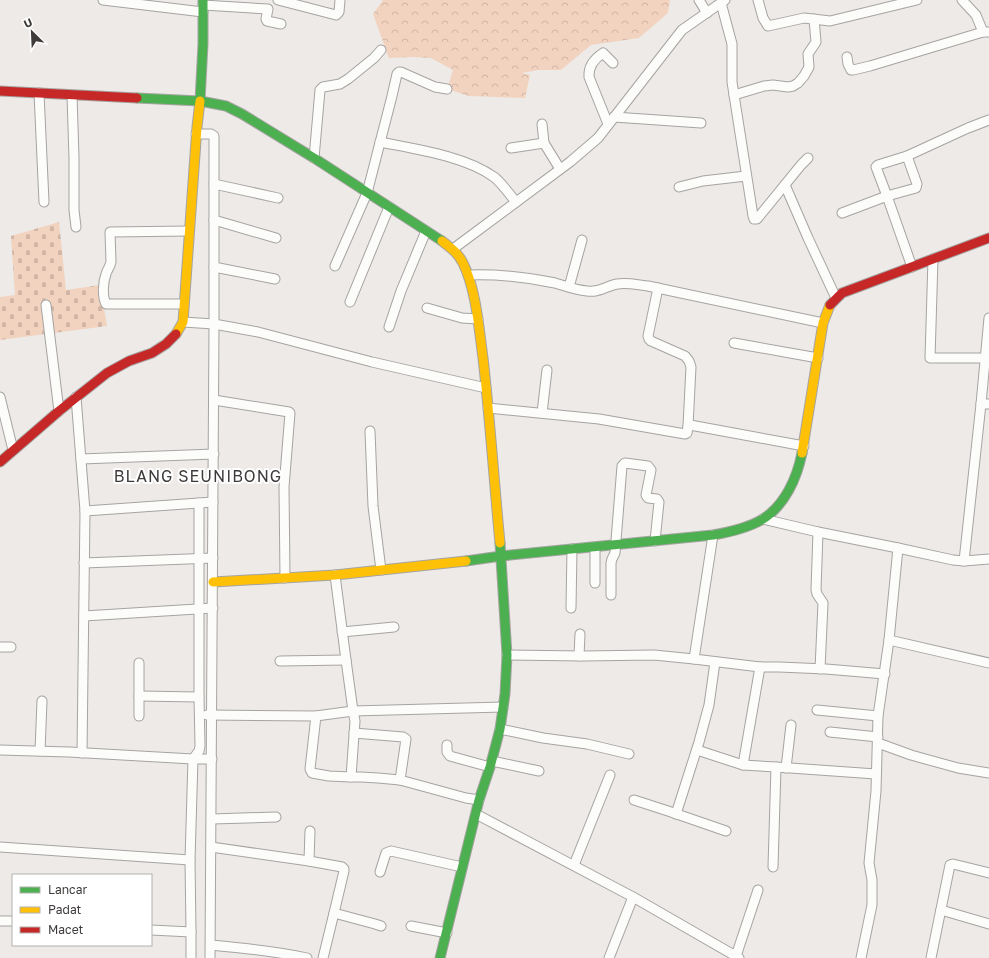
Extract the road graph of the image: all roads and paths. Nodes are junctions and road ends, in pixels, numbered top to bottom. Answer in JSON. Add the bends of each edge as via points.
{"nodes":[{"id":1,"x":103,"y":0,"type":"edge"},
{"id":2,"x":272,"y":0,"type":"edge"},
{"id":3,"x":278,"y":0,"type":"edge"},
{"id":4,"x":340,"y":0,"type":"edge"},
{"id":5,"x":700,"y":0,"type":"edge"},
{"id":6,"x":758,"y":0,"type":"edge"},
{"id":7,"x":917,"y":0,"type":"edge"},
{"id":8,"x":962,"y":0,"type":"edge"},
{"id":9,"x":723,"y":2,"type":"edge"},
{"id":10,"x":203,"y":6,"type":"edge"},
{"id":11,"x":268,"y":9,"type":"junction"},
{"id":12,"x":707,"y":13,"type":"junction"},
{"id":13,"x":814,"y":19,"type":"junction"},
{"id":14,"x":281,"y":24,"type":"dead end"},
{"id":15,"x":986,"y":32,"type":"edge"},
{"id":16,"x":381,"y":50,"type":"dead end"},
{"id":17,"x":847,"y":57,"type":"dead end"},
{"id":18,"x":613,"y":63,"type":"dead end"},
{"id":19,"x":447,"y":89,"type":"dead end"},
{"id":20,"x":0,"y":91,"type":"edge"},
{"id":21,"x":39,"y":93,"type":"junction"},
{"id":22,"x":734,"y":94,"type":"junction"},
{"id":23,"x":72,"y":95,"type":"junction"},
{"id":24,"x":200,"y":101,"type":"junction"},
{"id":25,"x":614,"y":117,"type":"junction"},
{"id":26,"x":989,"y":120,"type":"edge"},
{"id":27,"x":701,"y":123,"type":"dead end"},
{"id":28,"x":542,"y":124,"type":"dead end"},
{"id":29,"x":608,"y":124,"type":"junction"},
{"id":30,"x":196,"y":131,"type":"junction"},
{"id":31,"x":380,"y":142,"type":"junction"},
{"id":32,"x":544,"y":143,"type":"junction"},
{"id":33,"x":511,"y":148,"type":"dead end"},
{"id":34,"x":907,"y":156,"type":"junction"},
{"id":35,"x":314,"y":158,"type":"junction"},
{"id":36,"x":808,"y":158,"type":"dead end"},
{"id":37,"x":560,"y":169,"type":"junction"},
{"id":38,"x":746,"y":176,"type":"junction"},
{"id":39,"x":214,"y":184,"type":"junction"},
{"id":40,"x":785,"y":185,"type":"junction"},
{"id":41,"x":679,"y":187,"type":"dead end"},
{"id":42,"x":367,"y":193,"type":"junction"},
{"id":43,"x":888,"y":196,"type":"junction"},
{"id":44,"x":278,"y":198,"type":"dead end"},
{"id":45,"x":44,"y":202,"type":"dead end"},
{"id":46,"x":516,"y":202,"type":"junction"},
{"id":47,"x":389,"y":208,"type":"junction"},
{"id":48,"x":842,"y":212,"type":"dead end"},
{"id":49,"x":214,"y":220,"type":"junction"},
{"id":50,"x":76,"y":227,"type":"dead end"},
{"id":51,"x":189,"y":231,"type":"junction"},
{"id":52,"x":426,"y":231,"type":"junction"},
{"id":53,"x":276,"y":238,"type":"dead end"},
{"id":54,"x":989,"y":238,"type":"edge"},
{"id":55,"x":582,"y":240,"type":"dead end"},
{"id":56,"x":453,"y":249,"type":"junction"},
{"id":57,"x":933,"y":259,"type":"junction"},
{"id":58,"x":335,"y":266,"type":"dead end"},
{"id":59,"x":214,"y":267,"type":"junction"},
{"id":60,"x":912,"y":267,"type":"junction"},
{"id":61,"x":469,"y":275,"type":"junction"},
{"id":62,"x":275,"y":279,"type":"dead end"},
{"id":63,"x":569,"y":287,"type":"junction"},
{"id":64,"x":658,"y":288,"type":"junction"},
{"id":65,"x":836,"y":298,"type":"junction"},
{"id":66,"x":350,"y":302,"type":"dead end"},
{"id":67,"x":184,"y":304,"type":"junction"},
{"id":68,"x":46,"y":305,"type":"dead end"},
{"id":69,"x":427,"y":308,"type":"dead end"},
{"id":70,"x":989,"y":318,"type":"edge"},
{"id":71,"x":478,"y":319,"type":"junction"},
{"id":72,"x":183,"y":322,"type":"junction"},
{"id":73,"x":823,"y":323,"type":"junction"},
{"id":74,"x":214,"y":324,"type":"junction"},
{"id":75,"x":389,"y":327,"type":"dead end"},
{"id":76,"x":734,"y":343,"type":"dead end"},
{"id":77,"x":818,"y":358,"type":"junction"},
{"id":78,"x":986,"y":358,"type":"junction"},
{"id":79,"x":547,"y":370,"type":"dead end"},
{"id":80,"x":486,"y":388,"type":"junction"},
{"id":81,"x":0,"y":397,"type":"edge"},
{"id":82,"x":76,"y":398,"type":"junction"},
{"id":83,"x":214,"y":400,"type":"junction"},
{"id":84,"x":985,"y":404,"type":"edge"},
{"id":85,"x":488,"y":408,"type":"junction"},
{"id":86,"x":59,"y":411,"type":"junction"},
{"id":87,"x":542,"y":413,"type":"junction"},
{"id":88,"x":688,"y":426,"type":"junction"},
{"id":89,"x":370,"y":431,"type":"dead end"},
{"id":90,"x":804,"y":446,"type":"junction"},
{"id":91,"x":13,"y":450,"type":"junction"},
{"id":92,"x":214,"y":454,"type":"junction"},
{"id":93,"x":81,"y":459,"type":"junction"},
{"id":94,"x":0,"y":462,"type":"edge"},
{"id":95,"x":213,"y":502,"type":"junction"},
{"id":96,"x":199,"y":503,"type":"junction"},
{"id":97,"x":85,"y":511,"type":"junction"},
{"id":98,"x":763,"y":519,"type":"junction"},
{"id":99,"x":818,"y":532,"type":"junction"},
{"id":100,"x":713,"y":536,"type":"junction"},
{"id":101,"x":655,"y":542,"type":"junction"},
{"id":102,"x":615,"y":545,"type":"junction"},
{"id":103,"x":595,"y":547,"type":"junction"},
{"id":104,"x":898,"y":548,"type":"junction"},
{"id":105,"x":572,"y":549,"type":"junction"},
{"id":106,"x":501,"y":556,"type":"junction"},
{"id":107,"x":199,"y":558,"type":"junction"},
{"id":108,"x":213,"y":558,"type":"junction"},
{"id":109,"x":989,"y":559,"type":"edge"},
{"id":110,"x":964,"y":561,"type":"junction"},
{"id":111,"x":84,"y":563,"type":"junction"},
{"id":112,"x":381,"y":570,"type":"junction"},
{"id":113,"x":335,"y":575,"type":"junction"},
{"id":114,"x":285,"y":578,"type":"junction"},
{"id":115,"x":213,"y":582,"type":"junction"},
{"id":116,"x":595,"y":583,"type":"dead end"},
{"id":117,"x":611,"y":595,"type":"dead end"},
{"id":118,"x":213,"y":608,"type":"junction"},
{"id":119,"x":571,"y":608,"type":"dead end"},
{"id":120,"x":199,"y":609,"type":"junction"},
{"id":121,"x":84,"y":616,"type":"junction"},
{"id":122,"x":394,"y":627,"type":"dead end"},
{"id":123,"x":342,"y":632,"type":"junction"},
{"id":124,"x":580,"y":634,"type":"dead end"},
{"id":125,"x":889,"y":640,"type":"junction"},
{"id":126,"x":0,"y":647,"type":"edge"},
{"id":127,"x":11,"y":647,"type":"dead end"},
{"id":128,"x":507,"y":654,"type":"junction"},
{"id":129,"x":579,"y":656,"type":"junction"},
{"id":130,"x":694,"y":659,"type":"junction"},
{"id":131,"x":346,"y":660,"type":"junction"},
{"id":132,"x":280,"y":661,"type":"dead end"},
{"id":133,"x":715,"y":662,"type":"junction"},
{"id":134,"x":139,"y":663,"type":"dead end"},
{"id":135,"x":989,"y":664,"type":"edge"},
{"id":136,"x":760,"y":668,"type":"junction"},
{"id":137,"x":820,"y":669,"type":"junction"},
{"id":138,"x":885,"y":674,"type":"junction"},
{"id":139,"x":139,"y":696,"type":"junction"},
{"id":140,"x":199,"y":697,"type":"junction"},
{"id":141,"x":42,"y":702,"type":"dead end"},
{"id":142,"x":503,"y":707,"type":"junction"},
{"id":143,"x":817,"y":710,"type":"dead end"},
{"id":144,"x":353,"y":711,"type":"junction"},
{"id":145,"x":199,"y":714,"type":"junction"},
{"id":146,"x":212,"y":715,"type":"junction"},
{"id":147,"x":139,"y":716,"type":"dead end"},
{"id":148,"x":316,"y":716,"type":"junction"},
{"id":149,"x":878,"y":716,"type":"junction"},
{"id":150,"x":791,"y":726,"type":"dead end"},
{"id":151,"x":500,"y":729,"type":"junction"},
{"id":152,"x":830,"y":732,"type":"dead end"},
{"id":153,"x":354,"y":733,"type":"junction"},
{"id":154,"x":878,"y":740,"type":"junction"},
{"id":155,"x":447,"y":745,"type":"dead end"},
{"id":156,"x":0,"y":750,"type":"edge"},
{"id":157,"x":696,"y":750,"type":"junction"},
{"id":158,"x":40,"y":751,"type":"junction"},
{"id":159,"x":82,"y":753,"type":"junction"},
{"id":160,"x":629,"y":754,"type":"dead end"},
{"id":161,"x":193,"y":759,"type":"junction"},
{"id":162,"x":212,"y":760,"type":"junction"},
{"id":163,"x":491,"y":764,"type":"junction"},
{"id":164,"x":743,"y":765,"type":"junction"},
{"id":165,"x":776,"y":767,"type":"junction"},
{"id":166,"x":786,"y":768,"type":"junction"},
{"id":167,"x":539,"y":771,"type":"dead end"},
{"id":168,"x":989,"y":773,"type":"edge"},
{"id":169,"x":876,"y":774,"type":"junction"},
{"id":170,"x":610,"y":775,"type":"dead end"},
{"id":171,"x":351,"y":778,"type":"junction"},
{"id":172,"x":400,"y":780,"type":"junction"},
{"id":173,"x":479,"y":800,"type":"junction"},
{"id":174,"x":634,"y":800,"type":"dead end"},
{"id":175,"x":476,"y":814,"type":"junction"},
{"id":176,"x":676,"y":814,"type":"junction"},
{"id":177,"x":276,"y":817,"type":"dead end"},
{"id":178,"x":212,"y":819,"type":"junction"},
{"id":179,"x":726,"y":830,"type":"dead end"},
{"id":180,"x":310,"y":831,"type":"dead end"},
{"id":181,"x":0,"y":847,"type":"edge"},
{"id":182,"x":211,"y":847,"type":"junction"},
{"id":183,"x":190,"y":860,"type":"junction"},
{"id":184,"x":309,"y":861,"type":"junction"},
{"id":185,"x":574,"y":866,"type":"junction"},
{"id":186,"x":462,"y":867,"type":"junction"},
{"id":187,"x":773,"y":867,"type":"dead end"},
{"id":188,"x":380,"y":872,"type":"dead end"},
{"id":189,"x":989,"y":873,"type":"edge"},
{"id":190,"x":758,"y":890,"type":"dead end"},
{"id":191,"x":633,"y":896,"type":"junction"},
{"id":192,"x":941,"y":910,"type":"junction"},
{"id":193,"x":334,"y":913,"type":"junction"},
{"id":194,"x":0,"y":921,"type":"edge"},
{"id":195,"x":12,"y":921,"type":"edge"},
{"id":196,"x":989,"y":924,"type":"edge"},
{"id":197,"x":381,"y":926,"type":"dead end"},
{"id":198,"x":411,"y":926,"type":"dead end"},
{"id":199,"x":152,"y":930,"type":"edge"},
{"id":200,"x":191,"y":932,"type":"junction"},
{"id":201,"x":447,"y":933,"type":"junction"},
{"id":202,"x":211,"y":945,"type":"junction"},
{"id":203,"x":738,"y":957,"type":"edge"},
{"id":204,"x":191,"y":958,"type":"edge"},
{"id":205,"x":210,"y":958,"type":"edge"},
{"id":206,"x":307,"y":958,"type":"edge"},
{"id":207,"x":323,"y":958,"type":"edge"},
{"id":208,"x":440,"y":958,"type":"edge"},
{"id":209,"x":609,"y":958,"type":"edge"},
{"id":210,"x":861,"y":958,"type":"edge"},
{"id":211,"x":932,"y":958,"type":"edge"}],
"edges":[{"from":1,"to":10,"type":"street"},
{"from":2,"to":11,"type":"street"},
{"from":3,"to":4,"type":"street","via":[[336,15],[339,12]]},
{"from":5,"to":12,"type":"street"},
{"from":6,"to":13,"type":"street","via":[[768,26],[804,18]]},
{"from":7,"to":13,"type":"street","via":[[830,21]]},
{"from":8,"to":15,"type":"street","via":[[976,15]]},
{"from":9,"to":12,"type":"street"},
{"from":9,"to":22,"type":"street","via":[[732,44]]},
{"from":10,"to":11,"type":"street"},
{"from":10,"to":24,"type":"main road"},
{"from":11,"to":14,"type":"street","via":[[267,21]]},
{"from":12,"to":25,"type":"street","via":[[682,30]]},
{"from":13,"to":22,"type":"street","via":[[816,42],[808,54],[809,67],[798,82],[788,87],[764,86]]},
{"from":15,"to":17,"type":"street","via":[[853,70],[849,67]]},
{"from":16,"to":35,"type":"street","via":[[348,79],[320,90]]},
{"from":18,"to":29,"type":"street","via":[[603,54],[593,61],[589,72]]},
{"from":19,"to":31,"type":"street","via":[[435,87],[398,72]]},
{"from":20,"to":21,"type":"main road"},
{"from":21,"to":23,"type":"main road"},
{"from":21,"to":45,"type":"street"},
{"from":22,"to":38,"type":"street"},
{"from":23,"to":24,"type":"main road"},
{"from":23,"to":50,"type":"street"},
{"from":24,"to":30,"type":"main road"},
{"from":24,"to":35,"type":"main road","via":[[226,106]]},
{"from":25,"to":27,"type":"street"},
{"from":25,"to":29,"type":"street"},
{"from":26,"to":34,"type":"street"},
{"from":28,"to":32,"type":"street"},
{"from":29,"to":37,"type":"street","via":[[598,138]]},
{"from":30,"to":39,"type":"street","via":[[214,136]]},
{"from":30,"to":51,"type":"main road"},
{"from":31,"to":42,"type":"street"},
{"from":31,"to":46,"type":"street","via":[[448,157],[476,167],[495,177]]},
{"from":32,"to":33,"type":"street"},
{"from":32,"to":37,"type":"street"},
{"from":34,"to":43,"type":"street","via":[[917,186]]},
{"from":34,"to":43,"type":"street","via":[[876,167]]},
{"from":35,"to":42,"type":"main road"},
{"from":36,"to":40,"type":"street"},
{"from":37,"to":46,"type":"street"},
{"from":38,"to":40,"type":"street","via":[[754,219],[757,219]]},
{"from":38,"to":41,"type":"street","via":[[703,181]]},
{"from":39,"to":44,"type":"street"},
{"from":39,"to":49,"type":"street"},
{"from":40,"to":65,"type":"street"},
{"from":42,"to":47,"type":"main road"},
{"from":42,"to":58,"type":"street"},
{"from":43,"to":48,"type":"street"},
{"from":43,"to":60,"type":"street"},
{"from":46,"to":56,"type":"street"},
{"from":47,"to":52,"type":"main road"},
{"from":47,"to":66,"type":"street"},
{"from":49,"to":53,"type":"street"},
{"from":49,"to":59,"type":"street"},
{"from":51,"to":67,"type":"main road"},
{"from":51,"to":67,"type":"street","via":[[110,232],[111,262],[104,285],[106,304]]},
{"from":52,"to":56,"type":"main road"},
{"from":52,"to":75,"type":"street"},
{"from":54,"to":57,"type":"main road"},
{"from":55,"to":63,"type":"street"},
{"from":56,"to":61,"type":"main road"},
{"from":57,"to":60,"type":"main road"},
{"from":57,"to":78,"type":"street","via":[[930,358]]},
{"from":59,"to":62,"type":"street"},
{"from":59,"to":74,"type":"street"},
{"from":60,"to":65,"type":"main road"},
{"from":61,"to":63,"type":"street","via":[[516,276]]},
{"from":61,"to":71,"type":"main road"},
{"from":63,"to":64,"type":"street","via":[[587,292],[618,283]]},
{"from":64,"to":73,"type":"street"},
{"from":64,"to":88,"type":"street","via":[[648,336],[651,341],[685,356],[689,361],[691,367]]},
{"from":65,"to":73,"type":"main road","via":[[829,306]]},
{"from":67,"to":72,"type":"main road"},
{"from":68,"to":86,"type":"street"},
{"from":69,"to":71,"type":"street","via":[[462,318]]},
{"from":70,"to":78,"type":"street"},
{"from":71,"to":80,"type":"main road"},
{"from":72,"to":74,"type":"street"},
{"from":72,"to":82,"type":"main road","via":[[166,344],[107,373]]},
{"from":73,"to":77,"type":"main road"},
{"from":74,"to":80,"type":"street","via":[[258,332]]},
{"from":74,"to":83,"type":"street"},
{"from":76,"to":77,"type":"street"},
{"from":77,"to":90,"type":"main road"},
{"from":78,"to":84,"type":"street"},
{"from":79,"to":87,"type":"street"},
{"from":80,"to":85,"type":"main road"},
{"from":81,"to":91,"type":"street"},
{"from":82,"to":86,"type":"main road"},
{"from":82,"to":93,"type":"street"},
{"from":83,"to":92,"type":"street"},
{"from":83,"to":114,"type":"street","via":[[290,413],[284,487]]},
{"from":84,"to":110,"type":"street"},
{"from":85,"to":87,"type":"street"},
{"from":85,"to":106,"type":"main road"},
{"from":86,"to":91,"type":"main road"},
{"from":87,"to":88,"type":"street","via":[[599,419],[685,434]]},
{"from":88,"to":90,"type":"street"},
{"from":89,"to":112,"type":"street","via":[[373,506]]},
{"from":90,"to":98,"type":"main road","via":[[792,486]]},
{"from":91,"to":94,"type":"main road"},
{"from":92,"to":93,"type":"street"},
{"from":92,"to":95,"type":"street"},
{"from":93,"to":97,"type":"street"},
{"from":95,"to":96,"type":"street"},
{"from":95,"to":108,"type":"street"},
{"from":96,"to":97,"type":"street"},
{"from":96,"to":107,"type":"street"},
{"from":97,"to":111,"type":"street"},
{"from":98,"to":99,"type":"street"},
{"from":98,"to":100,"type":"main road"},
{"from":99,"to":104,"type":"street"},
{"from":99,"to":137,"type":"street","via":[[816,590],[823,603]]},
{"from":100,"to":101,"type":"main road"},
{"from":100,"to":130,"type":"street"},
{"from":101,"to":102,"type":"main road"},
{"from":101,"to":102,"type":"street","via":[[659,502],[646,495],[651,470],[648,466],[625,463],[622,466]]},
{"from":102,"to":103,"type":"main road"},
{"from":102,"to":117,"type":"street","via":[[611,563]]},
{"from":103,"to":105,"type":"main road"},
{"from":103,"to":116,"type":"street"},
{"from":104,"to":110,"type":"street"},
{"from":104,"to":125,"type":"street"},
{"from":105,"to":106,"type":"main road"},
{"from":105,"to":119,"type":"street"},
{"from":106,"to":112,"type":"main road"},
{"from":106,"to":128,"type":"main road"},
{"from":107,"to":108,"type":"street"},
{"from":107,"to":111,"type":"street"},
{"from":107,"to":120,"type":"street"},
{"from":108,"to":115,"type":"street"},
{"from":109,"to":110,"type":"street"},
{"from":111,"to":121,"type":"street"},
{"from":112,"to":113,"type":"main road"},
{"from":113,"to":114,"type":"main road"},
{"from":113,"to":123,"type":"street"},
{"from":114,"to":115,"type":"main road"},
{"from":115,"to":118,"type":"street"},
{"from":118,"to":120,"type":"street"},
{"from":118,"to":146,"type":"street"},
{"from":120,"to":121,"type":"street"},
{"from":120,"to":140,"type":"street"},
{"from":121,"to":159,"type":"street"},
{"from":122,"to":123,"type":"street"},
{"from":123,"to":131,"type":"street"},
{"from":124,"to":129,"type":"street"},
{"from":125,"to":135,"type":"street"},
{"from":125,"to":138,"type":"street"},
{"from":126,"to":127,"type":"street"},
{"from":128,"to":129,"type":"street"},
{"from":128,"to":142,"type":"main road"},
{"from":129,"to":130,"type":"street","via":[[654,655]]},
{"from":130,"to":133,"type":"street"},
{"from":131,"to":132,"type":"street"},
{"from":131,"to":144,"type":"street"},
{"from":133,"to":136,"type":"street"},
{"from":133,"to":157,"type":"street","via":[[709,705]]},
{"from":134,"to":139,"type":"street"},
{"from":136,"to":137,"type":"street"},
{"from":136,"to":164,"type":"street"},
{"from":137,"to":138,"type":"street"},
{"from":138,"to":149,"type":"street"},
{"from":139,"to":140,"type":"street"},
{"from":139,"to":147,"type":"street"},
{"from":140,"to":145,"type":"street"},
{"from":141,"to":158,"type":"street"},
{"from":142,"to":144,"type":"street"},
{"from":142,"to":151,"type":"main road"},
{"from":143,"to":149,"type":"street"},
{"from":144,"to":148,"type":"street"},
{"from":144,"to":153,"type":"street"},
{"from":145,"to":146,"type":"street"},
{"from":145,"to":161,"type":"street","via":[[200,746]]},
{"from":146,"to":148,"type":"street"},
{"from":146,"to":162,"type":"street"},
{"from":148,"to":171,"type":"street","via":[[311,772]]},
{"from":149,"to":154,"type":"street"},
{"from":150,"to":166,"type":"street"},
{"from":151,"to":160,"type":"street"},
{"from":151,"to":163,"type":"main road"},
{"from":152,"to":154,"type":"street"},
{"from":153,"to":171,"type":"street"},
{"from":153,"to":172,"type":"street","via":[[406,739]]},
{"from":154,"to":168,"type":"street","via":[[911,755],[958,768]]},
{"from":154,"to":169,"type":"street"},
{"from":155,"to":163,"type":"street","via":[[450,756]]},
{"from":156,"to":158,"type":"street"},
{"from":157,"to":164,"type":"street"},
{"from":157,"to":176,"type":"street"},
{"from":158,"to":159,"type":"street"},
{"from":159,"to":161,"type":"street"},
{"from":161,"to":162,"type":"street"},
{"from":161,"to":183,"type":"street"},
{"from":162,"to":178,"type":"street"},
{"from":163,"to":167,"type":"street"},
{"from":163,"to":173,"type":"main road"},
{"from":164,"to":165,"type":"street"},
{"from":165,"to":166,"type":"street"},
{"from":165,"to":187,"type":"street"},
{"from":166,"to":169,"type":"street"},
{"from":169,"to":210,"type":"street","via":[[869,863],[872,905]]},
{"from":170,"to":185,"type":"street"},
{"from":171,"to":172,"type":"street"},
{"from":172,"to":173,"type":"street"},
{"from":173,"to":175,"type":"main road"},
{"from":174,"to":176,"type":"street"},
{"from":175,"to":185,"type":"street"},
{"from":175,"to":186,"type":"main road"},
{"from":176,"to":179,"type":"street"},
{"from":177,"to":178,"type":"street"},
{"from":178,"to":182,"type":"street"},
{"from":180,"to":184,"type":"street"},
{"from":181,"to":183,"type":"street"},
{"from":182,"to":184,"type":"street"},
{"from":182,"to":202,"type":"street"},
{"from":183,"to":200,"type":"street"},
{"from":184,"to":193,"type":"street","via":[[340,866],[344,869]]},
{"from":185,"to":191,"type":"street"},
{"from":186,"to":188,"type":"street","via":[[391,851],[386,853]]},
{"from":186,"to":201,"type":"main road"},
{"from":189,"to":192,"type":"street","via":[[950,865]]},
{"from":190,"to":203,"type":"street"},
{"from":191,"to":203,"type":"street"},
{"from":191,"to":209,"type":"street"},
{"from":192,"to":196,"type":"street"},
{"from":192,"to":211,"type":"street"},
{"from":193,"to":197,"type":"street"},
{"from":193,"to":207,"type":"street"},
{"from":194,"to":195,"type":"street"},
{"from":198,"to":201,"type":"street"},
{"from":199,"to":200,"type":"street"},
{"from":200,"to":204,"type":"street"},
{"from":201,"to":208,"type":"main road"},
{"from":202,"to":205,"type":"street"},
{"from":202,"to":206,"type":"street"}]}
